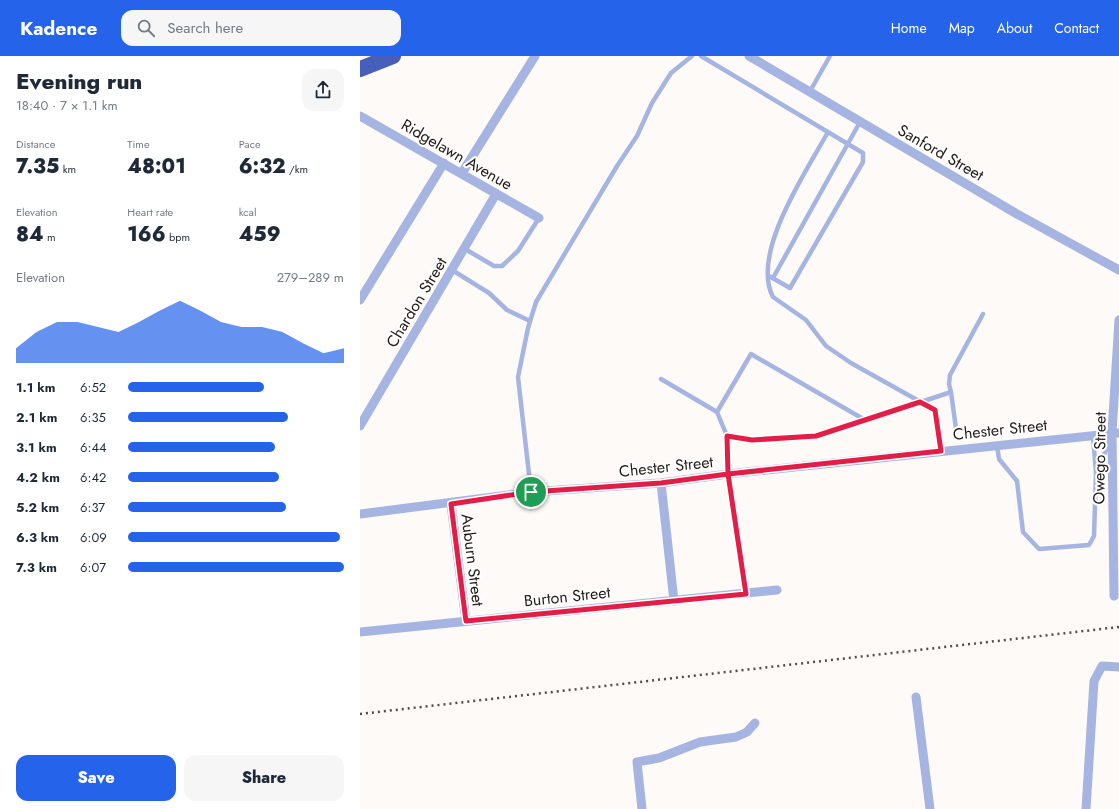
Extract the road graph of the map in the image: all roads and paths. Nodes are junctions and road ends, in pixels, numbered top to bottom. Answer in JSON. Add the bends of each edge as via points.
{"nodes":[{"id":1,"x":393,"y":56,"type":"edge"},
{"id":2,"x":535,"y":56,"type":"edge"},
{"id":3,"x":692,"y":56,"type":"edge"},
{"id":4,"x":701,"y":56,"type":"edge"},
{"id":5,"x":749,"y":56,"type":"edge"},
{"id":6,"x":830,"y":56,"type":"edge"},
{"id":7,"x":361,"y":69,"type":"edge"},
{"id":8,"x":809,"y":93,"type":"junction"},
{"id":9,"x":360,"y":116,"type":"edge"},
{"id":10,"x":860,"y":122,"type":"junction"},
{"id":11,"x":828,"y":132,"type":"junction"},
{"id":12,"x":848,"y":144,"type":"junction"},
{"id":13,"x":444,"y":163,"type":"junction"},
{"id":14,"x":462,"y":173,"type":"junction"},
{"id":15,"x":496,"y":194,"type":"junction"},
{"id":16,"x":539,"y":218,"type":"joint"},
{"id":17,"x":465,"y":249,"type":"junction"},
{"id":18,"x":452,"y":270,"type":"junction"},
{"id":19,"x":1119,"y":270,"type":"edge"},
{"id":20,"x":771,"y":277,"type":"junction"},
{"id":21,"x":360,"y":300,"type":"edge"},
{"id":22,"x":983,"y":314,"type":"dead end"},
{"id":23,"x":1119,"y":320,"type":"edge"},
{"id":24,"x":530,"y":321,"type":"junction"},
{"id":25,"x":661,"y":380,"type":"dead end"},
{"id":26,"x":950,"y":392,"type":"junction"},
{"id":27,"x":920,"y":402,"type":"junction"},
{"id":28,"x":717,"y":412,"type":"junction"},
{"id":29,"x":865,"y":420,"type":"junction"},
{"id":30,"x":360,"y":426,"type":"edge"},
{"id":31,"x":956,"y":429,"type":"dead end"},
{"id":32,"x":1113,"y":432,"type":"edge"},
{"id":33,"x":1093,"y":434,"type":"junction"},
{"id":34,"x":727,"y":436,"type":"junction"},
{"id":35,"x":998,"y":445,"type":"junction"},
{"id":36,"x":941,"y":451,"type":"junction"},
{"id":37,"x":1096,"y":473,"type":"junction"},
{"id":38,"x":728,"y":474,"type":"junction"},
{"id":39,"x":661,"y":483,"type":"junction"},
{"id":40,"x":531,"y":492,"type":"junction"},
{"id":41,"x":451,"y":504,"type":"junction"},
{"id":42,"x":360,"y":514,"type":"edge"},
{"id":43,"x":777,"y":590,"type":"dead end"},
{"id":44,"x":746,"y":594,"type":"junction"},
{"id":45,"x":1114,"y":596,"type":"dead end"},
{"id":46,"x":674,"y":601,"type":"junction"},
{"id":47,"x":466,"y":621,"type":"junction"},
{"id":48,"x":360,"y":632,"type":"edge"},
{"id":49,"x":1119,"y":667,"type":"edge"},
{"id":50,"x":916,"y":697,"type":"dead end"},
{"id":51,"x":755,"y":724,"type":"dead end"},
{"id":52,"x":642,"y":809,"type":"edge"},
{"id":53,"x":930,"y":809,"type":"edge"},
{"id":54,"x":1086,"y":809,"type":"edge"}],
"edges":[{"from":1,"to":7,"type":"highway"},
{"from":2,"to":14,"type":"street"},
{"from":3,"to":24,"type":"lane","via":[[672,73],[652,103],[637,136],[536,302]]},
{"from":4,"to":11,"type":"lane"},
{"from":5,"to":8,"type":"street","name":"Sanford Street"},
{"from":6,"to":8,"type":"lane"},
{"from":8,"to":10,"type":"street","name":"Sanford Street"},
{"from":9,"to":13,"type":"street","name":"Ridgelawn Avenue"},
{"from":10,"to":12,"type":"lane"},
{"from":10,"to":19,"type":"street","name":"Sanford Street"},
{"from":11,"to":12,"type":"lane"},
{"from":11,"to":20,"type":"lane","via":[[780,220],[770,250]]},
{"from":12,"to":20,"type":"lane"},
{"from":12,"to":20,"type":"lane","via":[[863,153],[863,162],[790,288]]},
{"from":13,"to":14,"type":"street","name":"Ridgelawn Avenue"},
{"from":13,"to":21,"type":"street"},
{"from":14,"to":15,"type":"street","name":"Ridgelawn Avenue"},
{"from":15,"to":16,"type":"street","name":"Ridgelawn Avenue"},
{"from":15,"to":17,"type":"street","name":"Chardon Street"},
{"from":16,"to":17,"type":"lane","via":[[518,251],[502,266],[494,266]]},
{"from":17,"to":18,"type":"street","name":"Chardon Street"},
{"from":18,"to":24,"type":"lane","via":[[489,293],[507,310]]},
{"from":18,"to":30,"type":"street","name":"Chardon Street"},
{"from":20,"to":27,"type":"lane","via":[[770,292],[773,297],[806,320],[826,346]]},
{"from":22,"to":26,"type":"lane","via":[[950,375]]},
{"from":23,"to":32,"type":"street","name":"Owego Street"},
{"from":24,"to":40,"type":"lane","via":[[518,377]]},
{"from":25,"to":28,"type":"lane"},
{"from":26,"to":27,"type":"lane"},
{"from":26,"to":31,"type":"lane"},
{"from":27,"to":29,"type":"lane"},
{"from":27,"to":36,"type":"lane","via":[[935,410]]},
{"from":28,"to":29,"type":"lane","via":[[751,354]]},
{"from":28,"to":34,"type":"lane"},
{"from":29,"to":34,"type":"lane","via":[[816,436],[752,440]]},
{"from":32,"to":33,"type":"street","name":"Chester Street"},
{"from":32,"to":37,"type":"lane"},
{"from":32,"to":45,"type":"street","name":"Owego Street"},
{"from":33,"to":35,"type":"street","name":"Chester Street"},
{"from":33,"to":37,"type":"lane"},
{"from":34,"to":38,"type":"lane"},
{"from":35,"to":36,"type":"street","name":"Chester Street"},
{"from":35,"to":37,"type":"lane","via":[[999,459],[1017,481],[1023,532],[1039,549],[1089,545],[1094,536]]},
{"from":36,"to":38,"type":"street","name":"Chester Street"},
{"from":38,"to":39,"type":"street","name":"Chester Street"},
{"from":38,"to":44,"type":"lane"},
{"from":39,"to":40,"type":"street","name":"Chester Street"},
{"from":39,"to":46,"type":"street"},
{"from":40,"to":41,"type":"street","name":"Chester Street"},
{"from":41,"to":42,"type":"street","name":"Chester Street"},
{"from":41,"to":47,"type":"street","name":"Auburn Street"},
{"from":43,"to":44,"type":"street","name":"Burton Street"},
{"from":44,"to":46,"type":"street","name":"Burton Street"},
{"from":46,"to":47,"type":"street","name":"Burton Street"},
{"from":47,"to":48,"type":"street","name":"Burton Street"},
{"from":49,"to":54,"type":"street","via":[[1102,666],[1094,681]]},
{"from":50,"to":53,"type":"street"},
{"from":51,"to":52,"type":"street","via":[[747,732],[736,737],[700,742],[659,758],[637,762]]}]}
